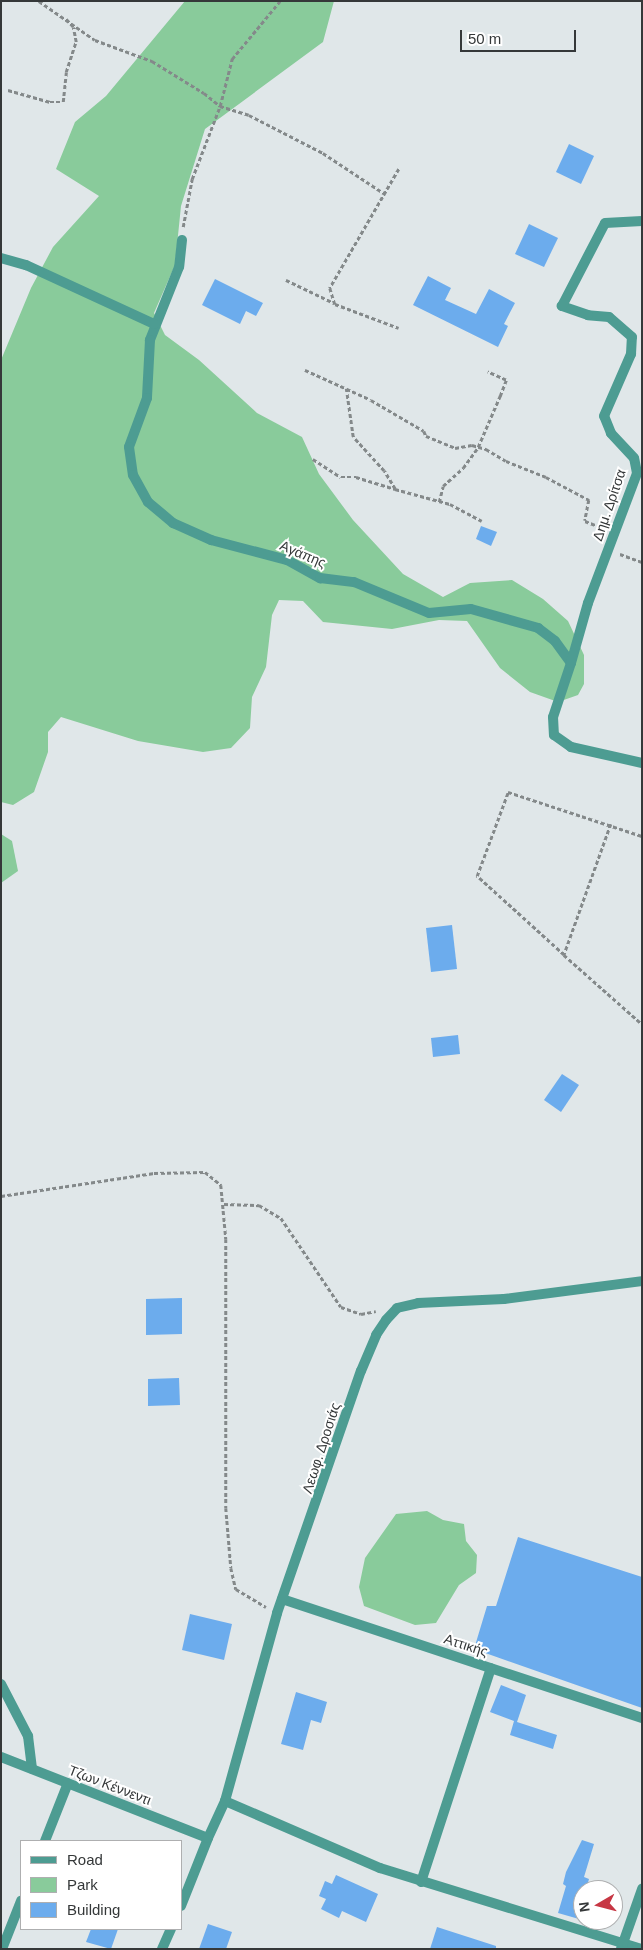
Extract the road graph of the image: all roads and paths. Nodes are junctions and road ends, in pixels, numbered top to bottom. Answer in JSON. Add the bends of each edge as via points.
{"nodes":[{"id":1,"x":39,"y":1,"type":"edge"},
{"id":2,"x":280,"y":1,"type":"edge"},
{"id":3,"x":62,"y":15,"type":"junction"},
{"id":4,"x":8,"y":90,"type":"dead end"},
{"id":5,"x":220,"y":106,"type":"junction"},
{"id":6,"x":399,"y":169,"type":"dead end"},
{"id":7,"x":385,"y":194,"type":"junction"},
{"id":8,"x":642,"y":221,"type":"edge"},
{"id":9,"x":182,"y":240,"type":"joint"},
{"id":10,"x":1,"y":258,"type":"edge"},
{"id":11,"x":286,"y":280,"type":"dead end"},
{"id":12,"x":335,"y":304,"type":"junction"},
{"id":13,"x":154,"y":324,"type":"junction"},
{"id":14,"x":399,"y":328,"type":"dead end"},
{"id":15,"x":305,"y":370,"type":"dead end"},
{"id":16,"x":488,"y":372,"type":"dead end"},
{"id":17,"x":346,"y":388,"type":"junction"},
{"id":18,"x":478,"y":447,"type":"junction"},
{"id":19,"x":312,"y":459,"type":"dead end"},
{"id":20,"x":395,"y":489,"type":"junction"},
{"id":21,"x":439,"y":502,"type":"junction"},
{"id":22,"x":482,"y":521,"type":"dead end"},
{"id":23,"x":616,"y":533,"type":"junction"},
{"id":24,"x":609,"y":550,"type":"junction"},
{"id":25,"x":642,"y":562,"type":"edge"},
{"id":26,"x":571,"y":663,"type":"junction"},
{"id":27,"x":642,"y":764,"type":"edge"},
{"id":28,"x":611,"y":824,"type":"junction"},
{"id":29,"x":642,"y":836,"type":"edge"},
{"id":30,"x":564,"y":955,"type":"junction"},
{"id":31,"x":642,"y":1024,"type":"edge"},
{"id":32,"x":1,"y":1196,"type":"edge"},
{"id":33,"x":224,"y":1204,"type":"junction"},
{"id":34,"x":642,"y":1281,"type":"edge"},
{"id":35,"x":398,"y":1308,"type":"junction"},
{"id":36,"x":282,"y":1599,"type":"junction"},
{"id":37,"x":277,"y":1613,"type":"junction"},
{"id":38,"x":491,"y":1668,"type":"junction"},
{"id":39,"x":1,"y":1684,"type":"edge"},
{"id":40,"x":642,"y":1718,"type":"edge"},
{"id":41,"x":1,"y":1757,"type":"edge"},
{"id":42,"x":32,"y":1769,"type":"junction"},
{"id":43,"x":68,"y":1783,"type":"junction"},
{"id":44,"x":225,"y":1801,"type":"junction"},
{"id":45,"x":208,"y":1838,"type":"junction"},
{"id":46,"x":45,"y":1840,"type":"edge"},
{"id":47,"x":421,"y":1882,"type":"junction"},
{"id":48,"x":642,"y":1889,"type":"edge"},
{"id":49,"x":20,"y":1903,"type":"edge"},
{"id":50,"x":182,"y":1903,"type":"edge"},
{"id":51,"x":171,"y":1930,"type":"edge"},
{"id":52,"x":622,"y":1946,"type":"edge"},
{"id":53,"x":642,"y":1948,"type":"edge"},
{"id":54,"x":2,"y":1949,"type":"edge"},
{"id":55,"x":162,"y":1949,"type":"edge"}],
"edges":[{"from":1,"to":3,"type":"path"},
{"from":2,"to":5,"type":"path","via":[[232,59]]},
{"from":3,"to":4,"type":"path","via":[[72,27],[76,42],[66,72],[63,102],[50,102]]},
{"from":3,"to":5,"type":"path","via":[[96,40],[152,61]]},
{"from":5,"to":7,"type":"path","via":[[249,114],[323,153]]},
{"from":5,"to":9,"type":"path","via":[[192,179]]},
{"from":6,"to":7,"type":"path"},
{"from":7,"to":12,"type":"path","via":[[330,288]]},
{"from":8,"to":23,"type":"street","name":"Δημ. Δρίτσα","via":[[605,223],[562,306],[588,315],[609,317],[632,336],[631,354],[604,416],[611,433],[634,458],[636,465],[635,482]]},
{"from":9,"to":13,"type":"street","name":"Αγάπης","via":[[179,267]]},
{"from":10,"to":13,"type":"street","via":[[26,265]]},
{"from":11,"to":12,"type":"path"},
{"from":12,"to":14,"type":"path"},
{"from":13,"to":26,"type":"street","name":"Αγάπης","via":[[147,364],[147,398],[130,447],[133,475],[148,502],[173,523],[211,540],[287,560],[320,578],[354,582],[429,613],[471,609],[538,628],[555,641]]},
{"from":15,"to":17,"type":"path"},
{"from":16,"to":18,"type":"path","via":[[506,380]]},
{"from":17,"to":18,"type":"path","via":[[424,431],[426,436],[455,448]]},
{"from":17,"to":20,"type":"path","via":[[353,437],[384,470]]},
{"from":18,"to":21,"type":"path","via":[[463,468],[443,486]]},
{"from":18,"to":23,"type":"path","via":[[589,500],[586,521]]},
{"from":19,"to":20,"type":"path","via":[[341,477],[356,477]]},
{"from":20,"to":21,"type":"path"},
{"from":21,"to":22,"type":"path","via":[[466,511]]},
{"from":23,"to":24,"type":"street","name":"Δημ. Δρίτσα"},
{"from":24,"to":25,"type":"path"},
{"from":24,"to":26,"type":"street","name":"Δημ. Δρίτσα","via":[[588,603]]},
{"from":26,"to":27,"type":"street","via":[[553,717],[554,735],[571,747]]},
{"from":28,"to":29,"type":"path"},
{"from":28,"to":30,"type":"path"},
{"from":28,"to":30,"type":"path","via":[[508,792],[478,876]]},
{"from":30,"to":31,"type":"path"},
{"from":32,"to":33,"type":"path","via":[[154,1173],[205,1172],[221,1185]]},
{"from":33,"to":35,"type":"path","via":[[259,1205],[281,1218],[341,1306],[361,1314]]},
{"from":33,"to":37,"type":"path","via":[[226,1508],[231,1568],[236,1589]]},
{"from":34,"to":35,"type":"street","via":[[504,1299],[418,1303]]},
{"from":35,"to":36,"type":"street","name":"Λεωφ. Δροσιάς","via":[[376,1335],[361,1371]]},
{"from":36,"to":37,"type":"street","name":"Λεωφ. Δροσιάς"},
{"from":36,"to":38,"type":"street","name":"Αττικής"},
{"from":37,"to":44,"type":"street","name":"Λεωφ. Δροσιάς"},
{"from":38,"to":40,"type":"street","name":"Αττικής"},
{"from":38,"to":47,"type":"street"},
{"from":39,"to":42,"type":"street","via":[[28,1736]]},
{"from":41,"to":42,"type":"street","name":"Τζων Κέννεντι"},
{"from":42,"to":43,"type":"street","name":"Τζων Κέννεντι"},
{"from":43,"to":45,"type":"street","name":"Τζων Κέννεντι"},
{"from":43,"to":46,"type":"street"},
{"from":44,"to":45,"type":"street","name":"Λεωφ. Δροσιάς"},
{"from":44,"to":47,"type":"street"},
{"from":45,"to":50,"type":"street","name":"Λεωφ. Δροσιάς"},
{"from":47,"to":52,"type":"street"},
{"from":48,"to":52,"type":"street"},
{"from":49,"to":54,"type":"street"},
{"from":51,"to":55,"type":"street"},
{"from":52,"to":53,"type":"street"}]}
